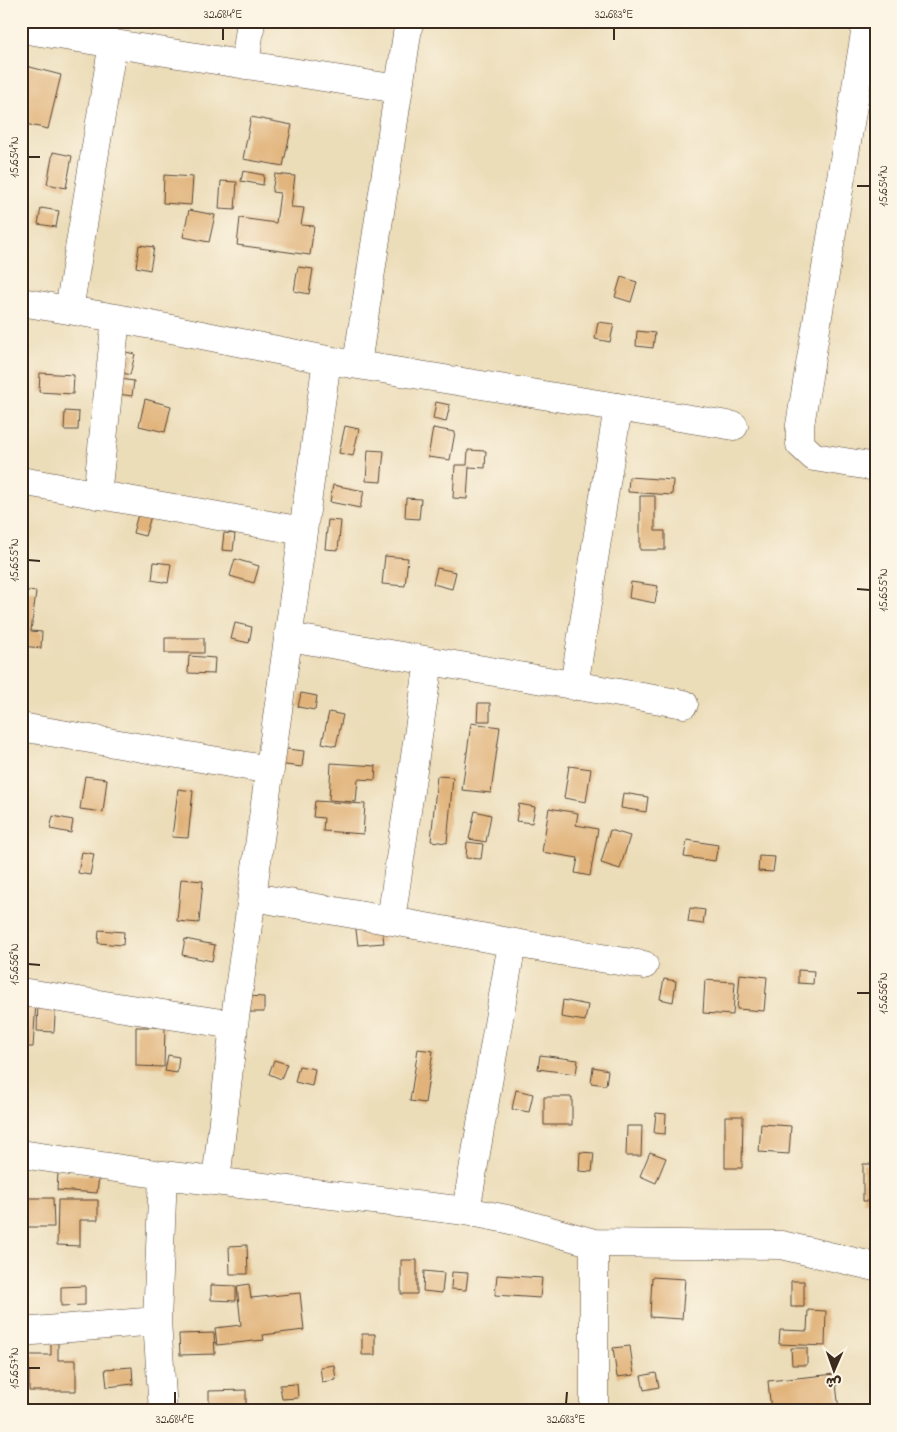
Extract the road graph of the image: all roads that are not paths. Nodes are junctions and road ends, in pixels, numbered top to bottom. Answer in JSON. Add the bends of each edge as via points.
{"nodes":[{"id":1,"x":251,"y":21,"type":"edge"},
{"id":2,"x":409,"y":21,"type":"edge"},
{"id":3,"x":867,"y":21,"type":"edge"},
{"id":4,"x":21,"y":29,"type":"edge"},
{"id":5,"x":113,"y":43,"type":"junction"},
{"id":6,"x":245,"y":64,"type":"junction"},
{"id":7,"x":398,"y":89,"type":"junction"},
{"id":8,"x":21,"y":302,"type":"edge"},
{"id":9,"x":69,"y":310,"type":"junction"},
{"id":10,"x":116,"y":318,"type":"junction"},
{"id":11,"x":327,"y":360,"type":"junction"},
{"id":12,"x":357,"y":364,"type":"junction"},
{"id":13,"x":618,"y":407,"type":"junction"},
{"id":14,"x":734,"y":426,"type":"dead end"},
{"id":15,"x":876,"y":467,"type":"edge"},
{"id":16,"x":21,"y":481,"type":"edge"},
{"id":17,"x":97,"y":495,"type":"junction"},
{"id":18,"x":303,"y":531,"type":"junction"},
{"id":19,"x":289,"y":637,"type":"junction"},
{"id":20,"x":429,"y":661,"type":"junction"},
{"id":21,"x":574,"y":686,"type":"junction"},
{"id":22,"x":684,"y":704,"type":"dead end"},
{"id":23,"x":21,"y":727,"type":"edge"},
{"id":24,"x":270,"y":770,"type":"junction"},
{"id":25,"x":252,"y":897,"type":"junction"},
{"id":26,"x":391,"y":920,"type":"junction"},
{"id":27,"x":512,"y":944,"type":"junction"},
{"id":28,"x":644,"y":965,"type":"dead end"},
{"id":29,"x":21,"y":992,"type":"edge"},
{"id":30,"x":234,"y":1025,"type":"junction"},
{"id":31,"x":21,"y":1154,"type":"edge"},
{"id":32,"x":163,"y":1175,"type":"junction"},
{"id":33,"x":216,"y":1181,"type":"junction"},
{"id":34,"x":466,"y":1211,"type":"junction"},
{"id":35,"x":594,"y":1243,"type":"junction"},
{"id":36,"x":876,"y":1267,"type":"edge"},
{"id":37,"x":157,"y":1321,"type":"junction"},
{"id":38,"x":21,"y":1332,"type":"edge"},
{"id":39,"x":163,"y":1411,"type":"edge"},
{"id":40,"x":594,"y":1411,"type":"edge"}],
"edges":[{"from":1,"to":6,"type":"street"},
{"from":2,"to":7,"type":"street"},
{"from":3,"to":15,"type":"street","via":[[800,425],[800,444],[814,457]]},
{"from":4,"to":5,"type":"street"},
{"from":5,"to":6,"type":"street"},
{"from":5,"to":9,"type":"street"},
{"from":6,"to":7,"type":"street"},
{"from":7,"to":12,"type":"street"},
{"from":8,"to":9,"type":"street"},
{"from":9,"to":10,"type":"street"},
{"from":10,"to":11,"type":"street"},
{"from":10,"to":17,"type":"street"},
{"from":11,"to":12,"type":"street"},
{"from":11,"to":18,"type":"street"},
{"from":12,"to":13,"type":"street"},
{"from":13,"to":14,"type":"street"},
{"from":13,"to":21,"type":"street"},
{"from":16,"to":17,"type":"street"},
{"from":17,"to":18,"type":"street"},
{"from":18,"to":19,"type":"street"},
{"from":19,"to":20,"type":"street"},
{"from":19,"to":24,"type":"street"},
{"from":20,"to":21,"type":"street"},
{"from":20,"to":26,"type":"street"},
{"from":21,"to":22,"type":"street"},
{"from":23,"to":24,"type":"street"},
{"from":24,"to":25,"type":"street"},
{"from":25,"to":26,"type":"street"},
{"from":25,"to":30,"type":"street"},
{"from":26,"to":27,"type":"street"},
{"from":27,"to":28,"type":"street"},
{"from":27,"to":34,"type":"street"},
{"from":29,"to":30,"type":"street"},
{"from":30,"to":33,"type":"street"},
{"from":31,"to":32,"type":"street"},
{"from":32,"to":33,"type":"street"},
{"from":32,"to":37,"type":"street"},
{"from":33,"to":34,"type":"street"},
{"from":34,"to":35,"type":"street"},
{"from":35,"to":36,"type":"street","via":[[781,1245]]},
{"from":35,"to":40,"type":"street"},
{"from":37,"to":38,"type":"street"},
{"from":37,"to":39,"type":"street"}]}
